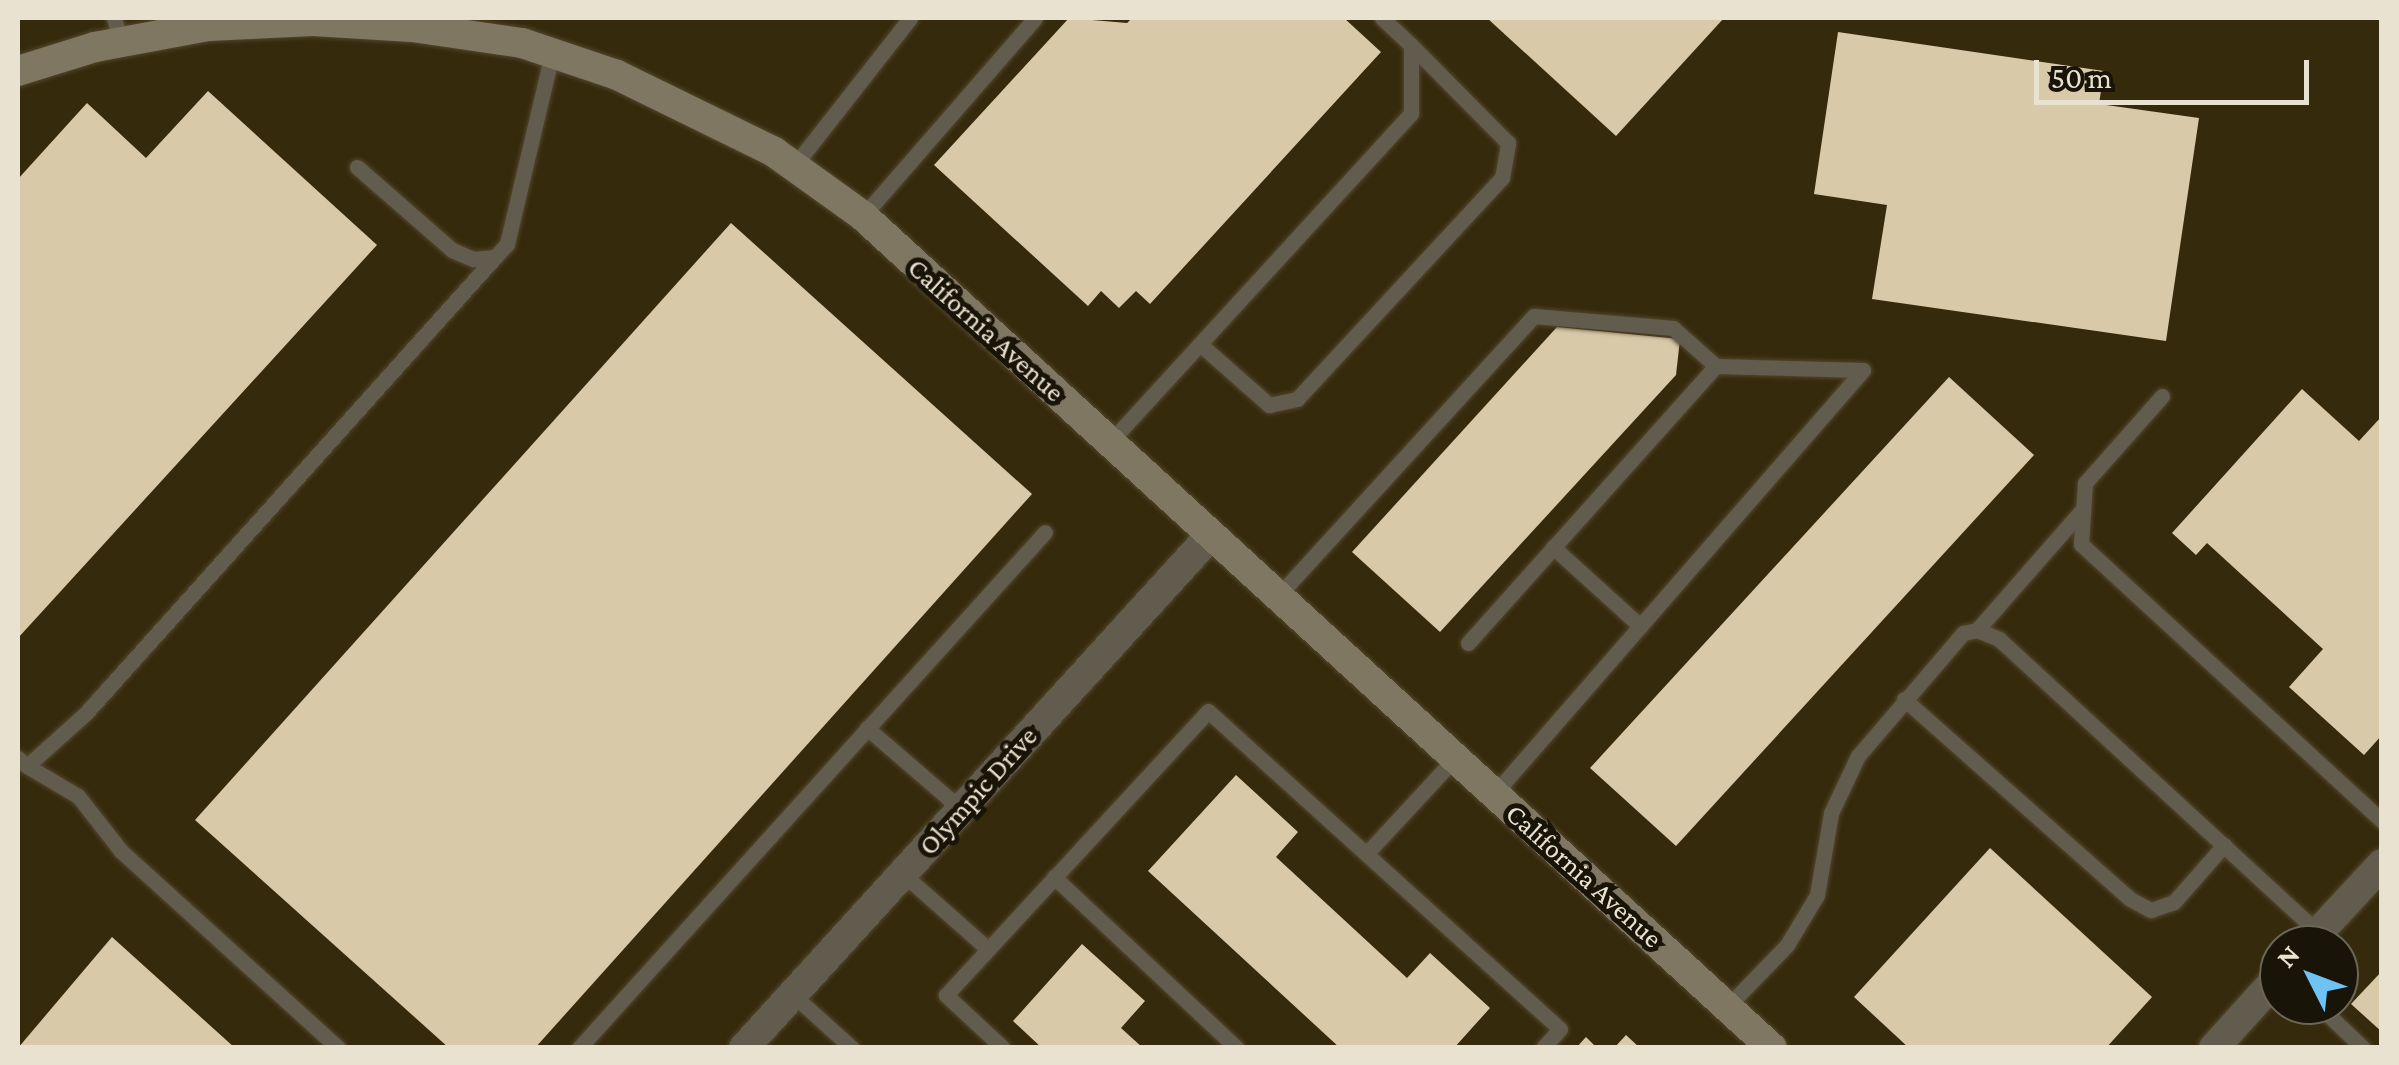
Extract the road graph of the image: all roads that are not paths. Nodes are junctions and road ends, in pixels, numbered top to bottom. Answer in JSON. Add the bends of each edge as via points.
{"nodes":[{"id":1,"x":910,"y":18,"type":"edge"},
{"id":2,"x":1036,"y":18,"type":"edge"},
{"id":3,"x":1382,"y":18,"type":"edge"},
{"id":4,"x":117,"y":30,"type":"edge"},
{"id":5,"x":1411,"y":45,"type":"junction"},
{"id":6,"x":552,"y":53,"type":"junction"},
{"id":7,"x":18,"y":71,"type":"edge"},
{"id":8,"x":794,"y":166,"type":"junction"},
{"id":9,"x":357,"y":167,"type":"dead end"},
{"id":10,"x":862,"y":216,"type":"junction"},
{"id":11,"x":495,"y":257,"type":"junction"},
{"id":12,"x":1201,"y":345,"type":"junction"},
{"id":13,"x":1716,"y":366,"type":"junction"},
{"id":14,"x":2162,"y":396,"type":"dead end"},
{"id":15,"x":1110,"y":442,"type":"junction"},
{"id":16,"x":2083,"y":509,"type":"junction"},
{"id":17,"x":1045,"y":532,"type":"dead end"},
{"id":18,"x":1211,"y":535,"type":"junction"},
{"id":19,"x":1553,"y":548,"type":"junction"},
{"id":20,"x":1278,"y":596,"type":"junction"},
{"id":21,"x":1640,"y":626,"type":"junction"},
{"id":22,"x":1977,"y":630,"type":"junction"},
{"id":23,"x":1468,"y":643,"type":"dead end"},
{"id":24,"x":1904,"y":698,"type":"junction"},
{"id":25,"x":867,"y":728,"type":"junction"},
{"id":26,"x":1455,"y":758,"type":"junction"},
{"id":27,"x":22,"y":762,"type":"edge"},
{"id":28,"x":1494,"y":794,"type":"junction"},
{"id":29,"x":962,"y":809,"type":"junction"},
{"id":30,"x":2382,"y":821,"type":"edge"},
{"id":31,"x":2224,"y":845,"type":"junction"},
{"id":32,"x":1367,"y":854,"type":"junction"},
{"id":33,"x":2382,"y":864,"type":"edge"},
{"id":34,"x":902,"y":874,"type":"junction"},
{"id":35,"x":1054,"y":877,"type":"junction"},
{"id":36,"x":2300,"y":925,"type":"edge"},
{"id":37,"x":2326,"y":925,"type":"edge"},
{"id":38,"x":987,"y":948,"type":"junction"},
{"id":39,"x":792,"y":994,"type":"junction"},
{"id":40,"x":2259,"y":998,"type":"edge"},
{"id":41,"x":1727,"y":1006,"type":"junction"},
{"id":42,"x":2338,"y":1025,"type":"edge"},
{"id":43,"x":338,"y":1048,"type":"edge"},
{"id":44,"x":579,"y":1048,"type":"edge"},
{"id":45,"x":744,"y":1048,"type":"edge"},
{"id":46,"x":852,"y":1048,"type":"edge"},
{"id":47,"x":1003,"y":1048,"type":"edge"},
{"id":48,"x":1237,"y":1048,"type":"edge"},
{"id":49,"x":1543,"y":1048,"type":"edge"},
{"id":50,"x":1772,"y":1048,"type":"edge"},
{"id":51,"x":2214,"y":1048,"type":"edge"},
{"id":52,"x":2362,"y":1048,"type":"edge"}],
"edges":[{"from":1,"to":8,"type":"lane"},
{"from":2,"to":10,"type":"lane"},
{"from":3,"to":5,"type":"lane"},
{"from":4,"to":6,"type":"main road","name":"California Avenue","via":[[313,21],[412,26]]},
{"from":4,"to":7,"type":"main road","name":"California Avenue"},
{"from":5,"to":12,"type":"lane","via":[[1411,113]]},
{"from":5,"to":12,"type":"lane","via":[[1508,143],[1502,178],[1297,398],[1268,405]]},
{"from":6,"to":8,"type":"main road","name":"California Avenue","via":[[699,110]]},
{"from":6,"to":11,"type":"lane","via":[[507,244]]},
{"from":8,"to":10,"type":"main road","name":"California Avenue"},
{"from":9,"to":11,"type":"lane","via":[[452,250],[474,259]]},
{"from":10,"to":15,"type":"main road","name":"California Avenue"},
{"from":11,"to":27,"type":"lane","via":[[85,714]]},
{"from":12,"to":15,"type":"lane"},
{"from":13,"to":19,"type":"lane"},
{"from":13,"to":20,"type":"lane","via":[[1673,328],[1534,316]]},
{"from":13,"to":21,"type":"lane","via":[[1863,370]]},
{"from":14,"to":16,"type":"lane","via":[[2085,483]]},
{"from":15,"to":18,"type":"main road","name":"California Avenue"},
{"from":16,"to":22,"type":"lane"},
{"from":16,"to":30,"type":"lane","via":[[2081,544]]},
{"from":17,"to":25,"type":"lane"},
{"from":18,"to":20,"type":"main road","name":"California Avenue"},
{"from":18,"to":29,"type":"street","name":"Olympic Drive"},
{"from":19,"to":21,"type":"lane"},
{"from":19,"to":23,"type":"lane"},
{"from":20,"to":26,"type":"main road","name":"California Avenue"},
{"from":21,"to":28,"type":"lane"},
{"from":22,"to":24,"type":"lane","via":[[1963,634]]},
{"from":22,"to":31,"type":"lane","via":[[1999,640]]},
{"from":24,"to":31,"type":"lane","via":[[2130,899],[2151,910],[2174,902]]},
{"from":24,"to":41,"type":"lane","via":[[1842,784],[1817,895],[1787,946]]},
{"from":25,"to":29,"type":"lane"},
{"from":25,"to":44,"type":"lane"},
{"from":26,"to":28,"type":"main road","name":"California Avenue"},
{"from":26,"to":32,"type":"lane"},
{"from":27,"to":43,"type":"lane","via":[[78,796],[121,851]]},
{"from":28,"to":41,"type":"main road","name":"California Avenue"},
{"from":29,"to":34,"type":"street","name":"Olympic Drive"},
{"from":31,"to":36,"type":"lane"},
{"from":32,"to":35,"type":"lane","via":[[1208,711]]},
{"from":32,"to":49,"type":"lane","via":[[1560,1028]]},
{"from":33,"to":37,"type":"street"},
{"from":34,"to":38,"type":"lane"},
{"from":34,"to":39,"type":"street","name":"Olympic Drive"},
{"from":35,"to":38,"type":"lane"},
{"from":35,"to":48,"type":"lane"},
{"from":38,"to":47,"type":"lane","via":[[946,995]]},
{"from":39,"to":45,"type":"street","name":"Olympic Drive"},
{"from":39,"to":46,"type":"lane"},
{"from":40,"to":51,"type":"street"},
{"from":41,"to":50,"type":"main road","name":"California Avenue"},
{"from":42,"to":52,"type":"lane"}]}
